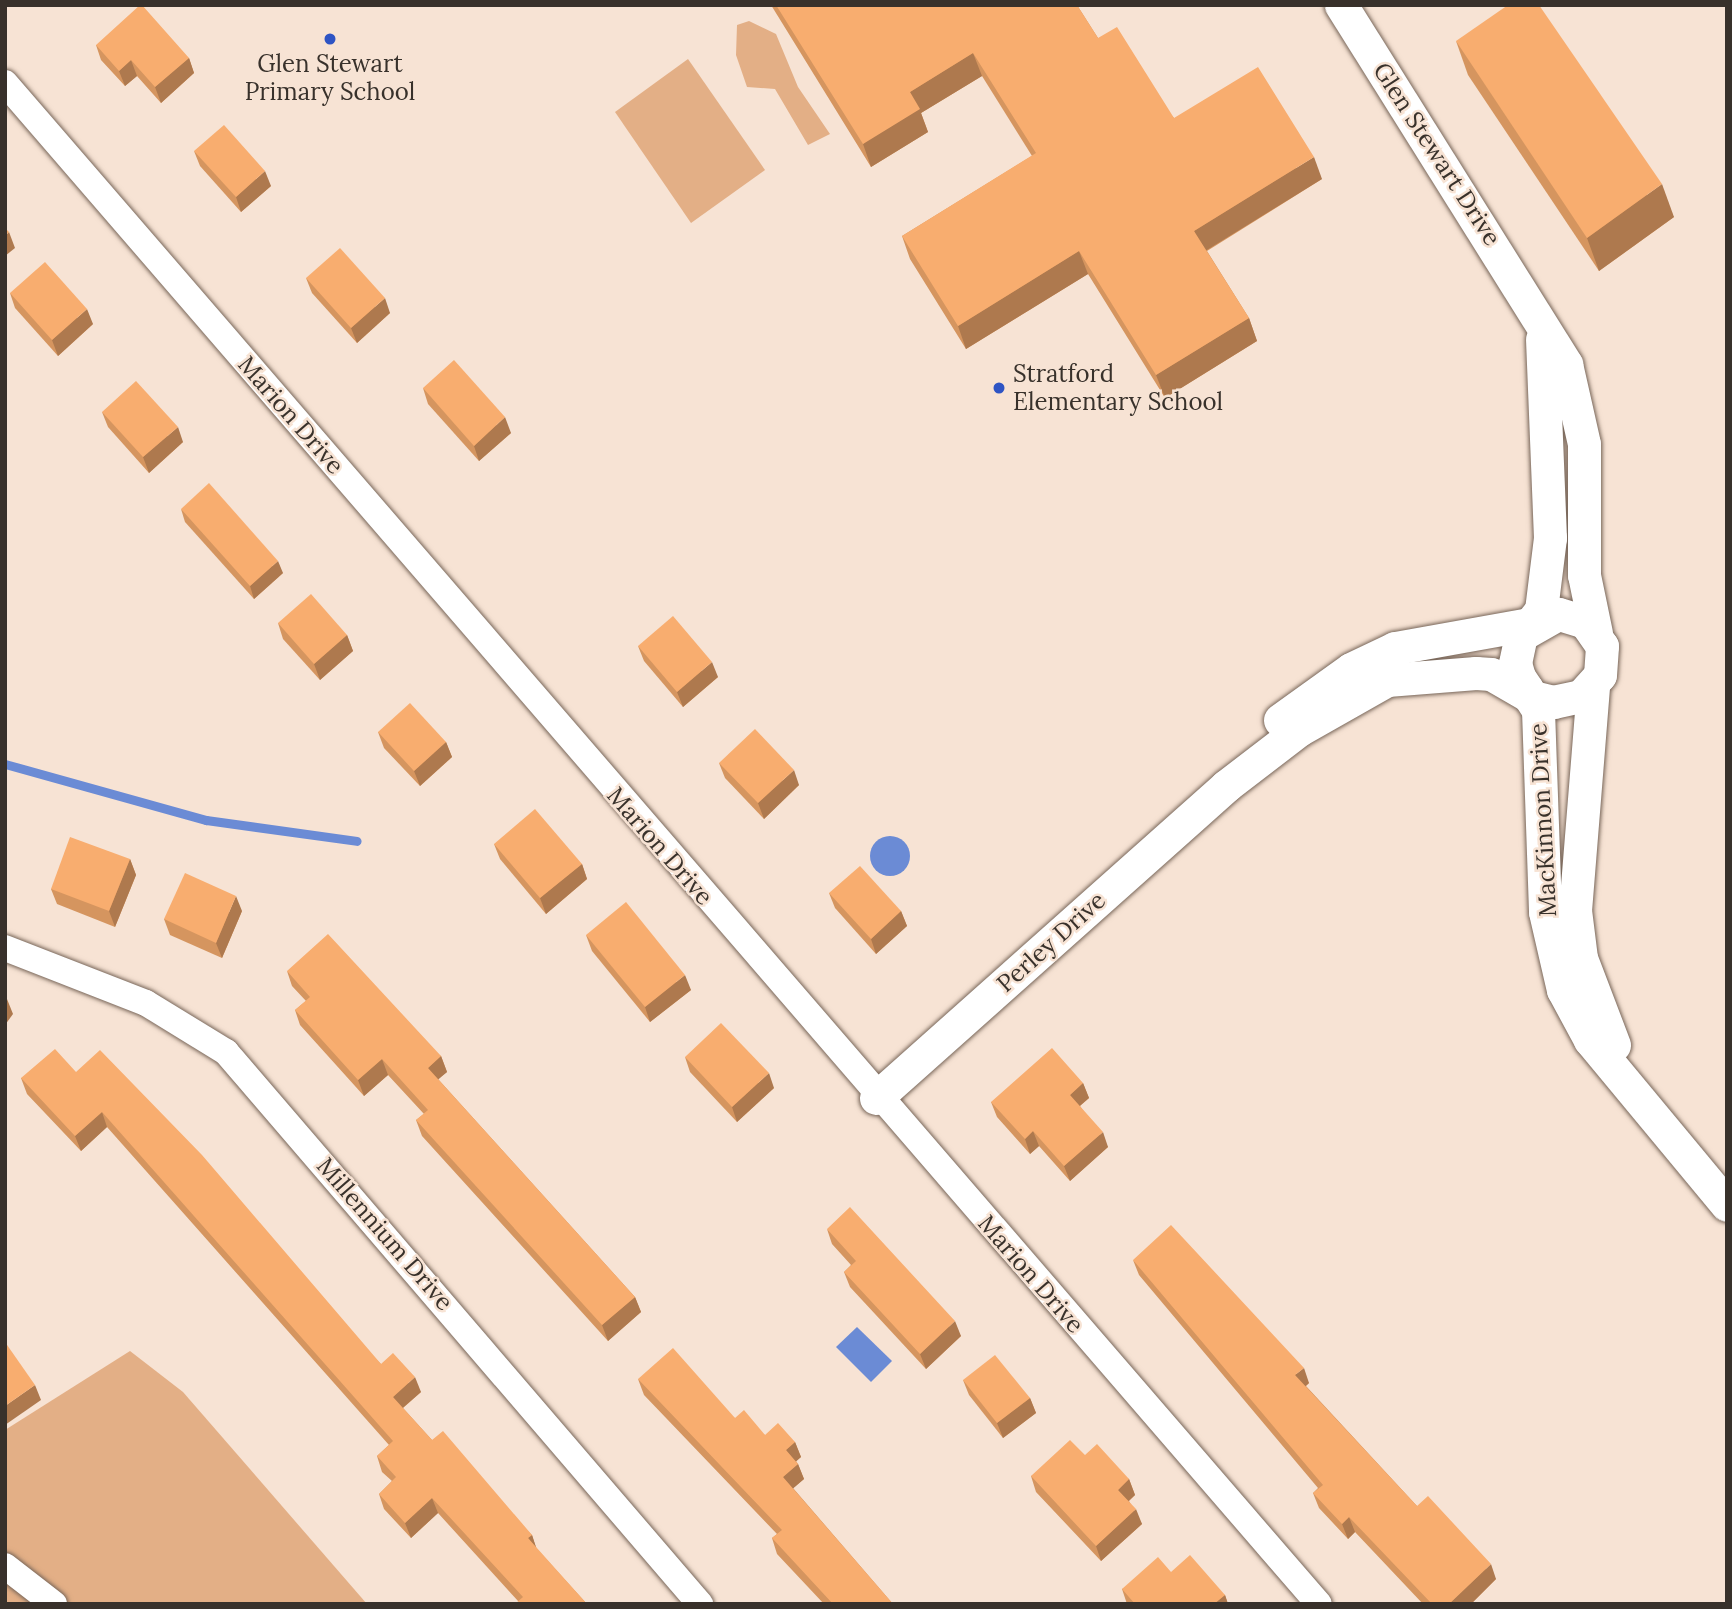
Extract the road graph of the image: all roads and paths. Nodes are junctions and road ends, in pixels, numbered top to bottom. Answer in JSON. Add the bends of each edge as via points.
{"nodes":[{"id":1,"x":1341,"y":5,"type":"edge"},
{"id":2,"x":5,"y":83,"type":"edge"},
{"id":3,"x":1531,"y":304,"type":"junction"},
{"id":4,"x":1530,"y":624,"type":"junction"},
{"id":5,"x":1596,"y":633,"type":"junction"},
{"id":6,"x":1592,"y":687,"type":"junction"},
{"id":7,"x":1530,"y":696,"type":"junction"},
{"id":8,"x":1226,"y":786,"type":"junction"},
{"id":9,"x":5,"y":948,"type":"edge"},
{"id":10,"x":1634,"y":1088,"type":"junction"},
{"id":11,"x":876,"y":1098,"type":"junction"},
{"id":12,"x":1727,"y":1205,"type":"edge"},
{"id":13,"x":5,"y":1566,"type":"edge"},
{"id":14,"x":54,"y":1604,"type":"edge"},
{"id":15,"x":700,"y":1604,"type":"edge"},
{"id":16,"x":1320,"y":1604,"type":"edge"}],
"edges":[{"from":1,"to":3,"type":"street","name":"Glen Stewart Drive"},
{"from":2,"to":11,"type":"street","name":"Marion Drive"},
{"from":3,"to":4,"type":"street","name":"Glen Stewart Drive","via":[[1546,352],[1550,538],[1541,610]]},
{"from":3,"to":5,"type":"street","name":"Glen Stewart Drive","via":[[1566,364],[1584,444],[1584,575]]},
{"from":4,"to":5,"type":"street","via":[[1572,615]]},
{"from":4,"to":7,"type":"street","via":[[1515,663]]},
{"from":4,"to":8,"type":"street","name":"Perley Drive","via":[[1395,648],[1351,669],[1281,719]]},
{"from":5,"to":6,"type":"street","via":[[1604,660]]},
{"from":6,"to":7,"type":"street","via":[[1568,702]]},
{"from":6,"to":10,"type":"street","name":"MacKinnon Drive","via":[[1575,910],[1581,958]]},
{"from":7,"to":8,"type":"street","name":"Perley Drive","via":[[1491,674],[1447,670],[1387,680],[1299,730]]},
{"from":7,"to":10,"type":"street","name":"MacKinnon Drive","via":[[1538,710],[1543,764],[1545,912],[1563,990],[1590,1040]]},
{"from":8,"to":11,"type":"street","name":"Perley Drive"},
{"from":9,"to":15,"type":"street","name":"Millennium Drive","via":[[146,1003],[226,1052]]},
{"from":10,"to":12,"type":"street","name":"MacKinnon Drive"},
{"from":11,"to":16,"type":"street","name":"Marion Drive"},
{"from":13,"to":14,"type":"street"}]}
